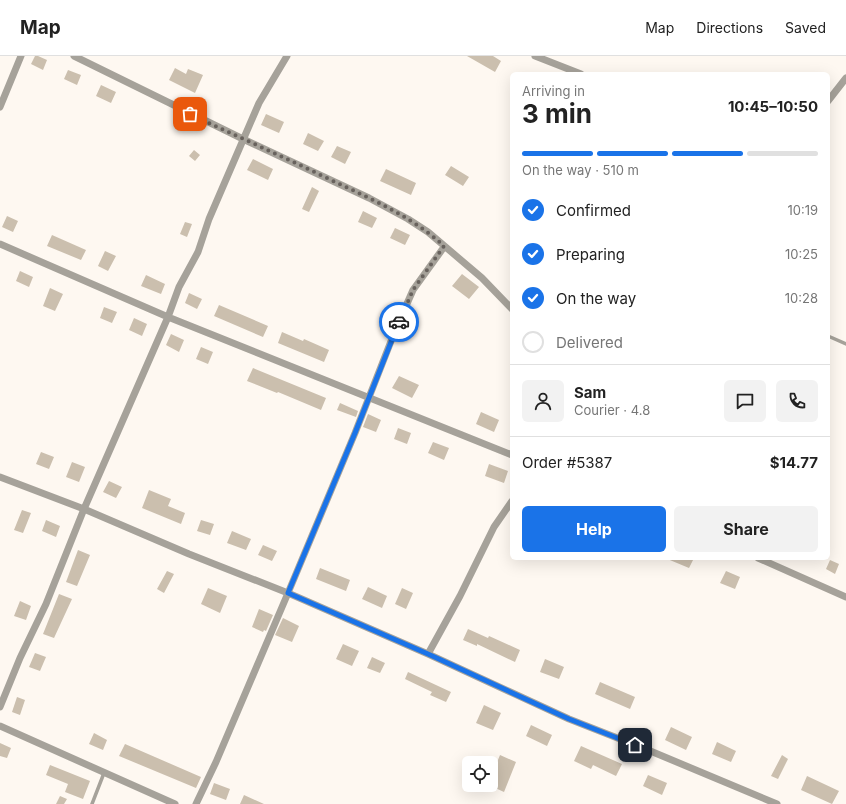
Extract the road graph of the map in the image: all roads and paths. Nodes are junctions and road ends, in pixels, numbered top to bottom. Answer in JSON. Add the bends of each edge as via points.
{"nodes":[{"id":1,"x":21,"y":56,"type":"edge"},
{"id":2,"x":74,"y":56,"type":"edge"},
{"id":3,"x":287,"y":56,"type":"edge"},
{"id":4,"x":535,"y":56,"type":"edge"},
{"id":5,"x":576,"y":72,"type":"edge"},
{"id":6,"x":846,"y":78,"type":"edge"},
{"id":7,"x":830,"y":98,"type":"edge"},
{"id":8,"x":0,"y":107,"type":"edge"},
{"id":9,"x":243,"y":139,"type":"junction"},
{"id":10,"x":0,"y":244,"type":"edge"},
{"id":11,"x":444,"y":246,"type":"junction"},
{"id":12,"x":510,"y":307,"type":"edge"},
{"id":13,"x":168,"y":317,"type":"junction"},
{"id":14,"x":830,"y":337,"type":"edge"},
{"id":15,"x":846,"y":344,"type":"edge"},
{"id":16,"x":368,"y":397,"type":"junction"},
{"id":17,"x":510,"y":454,"type":"edge"},
{"id":18,"x":0,"y":477,"type":"edge"},
{"id":19,"x":510,"y":504,"type":"edge"},
{"id":20,"x":84,"y":509,"type":"junction"},
{"id":21,"x":763,"y":560,"type":"edge"},
{"id":22,"x":288,"y":593,"type":"junction"},
{"id":23,"x":846,"y":597,"type":"edge"},
{"id":24,"x":428,"y":654,"type":"junction"},
{"id":25,"x":0,"y":707,"type":"edge"},
{"id":26,"x":0,"y":726,"type":"edge"},
{"id":27,"x":104,"y":773,"type":"junction"},
{"id":28,"x":92,"y":804,"type":"edge"},
{"id":29,"x":175,"y":804,"type":"edge"},
{"id":30,"x":196,"y":804,"type":"edge"},
{"id":31,"x":777,"y":804,"type":"edge"}],
"edges":[{"from":1,"to":8,"type":"street"},
{"from":2,"to":9,"type":"street"},
{"from":3,"to":9,"type":"street","via":[[259,103]]},
{"from":4,"to":5,"type":"street"},
{"from":6,"to":7,"type":"street"},
{"from":9,"to":11,"type":"street","via":[[408,218]]},
{"from":9,"to":13,"type":"street","via":[[198,252],[179,288]]},
{"from":10,"to":13,"type":"street"},
{"from":11,"to":12,"type":"street","via":[[482,278]]},
{"from":11,"to":16,"type":"street","via":[[413,290]]},
{"from":13,"to":16,"type":"street"},
{"from":13,"to":20,"type":"street"},
{"from":14,"to":15,"type":"lane"},
{"from":16,"to":17,"type":"street"},
{"from":16,"to":22,"type":"street"},
{"from":18,"to":20,"type":"street"},
{"from":19,"to":24,"type":"street","via":[[494,527]]},
{"from":20,"to":22,"type":"street"},
{"from":20,"to":25,"type":"street","via":[[46,604]]},
{"from":21,"to":23,"type":"street"},
{"from":22,"to":24,"type":"street"},
{"from":22,"to":30,"type":"street"},
{"from":24,"to":31,"type":"street","via":[[569,719]]},
{"from":26,"to":27,"type":"street"},
{"from":27,"to":28,"type":"lane"},
{"from":27,"to":29,"type":"street"}]}
